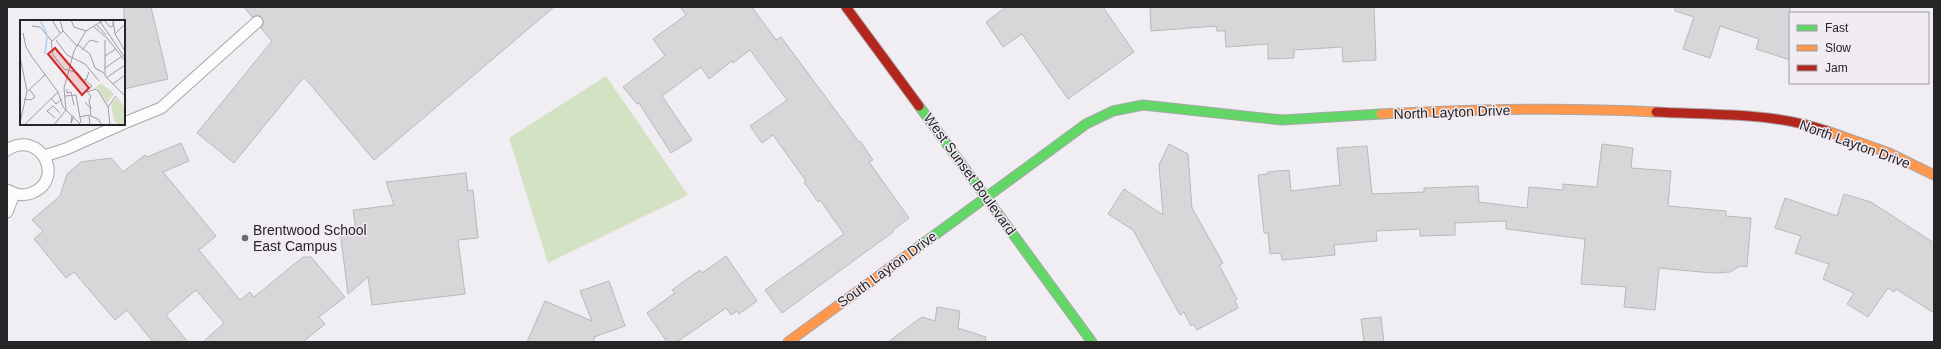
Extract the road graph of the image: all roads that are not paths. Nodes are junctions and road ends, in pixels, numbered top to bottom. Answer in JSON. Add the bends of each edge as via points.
{"nodes":[{"id":1,"x":846,"y":7,"type":"edge"},
{"id":2,"x":256,"y":22,"type":"dead end"},
{"id":3,"x":125,"y":123,"type":"edge"},
{"id":4,"x":121,"y":125,"type":"edge"},
{"id":5,"x":7,"y":150,"type":"edge"},
{"id":6,"x":44,"y":156,"type":"junction"},
{"id":7,"x":1934,"y":175,"type":"edge"},
{"id":8,"x":10,"y":192,"type":"edge"},
{"id":9,"x":986,"y":196,"type":"junction"},
{"id":10,"x":7,"y":211,"type":"edge"},
{"id":11,"x":788,"y":342,"type":"edge"},
{"id":12,"x":1092,"y":342,"type":"edge"}],
"edges":[{"from":1,"to":9,"type":"street","name":"West Sunset Boulevard"},
{"from":2,"to":3,"type":"lane","via":[[160,108]]},
{"from":4,"to":6,"type":"lane"},
{"from":5,"to":6,"type":"lane","via":[[22,144],[30,145]]},
{"from":6,"to":8,"type":"lane","via":[[48,171],[47,179],[42,186],[30,194]]},
{"from":7,"to":9,"type":"street","name":"North Layton Drive","via":[[1889,153],[1809,125],[1764,117],[1617,110],[1459,110],[1282,120],[1144,105],[1113,111],[1086,124]]},
{"from":8,"to":10,"type":"lane"},
{"from":9,"to":11,"type":"street","name":"South Layton Drive"},
{"from":9,"to":12,"type":"street","name":"West Sunset Boulevard"}]}
